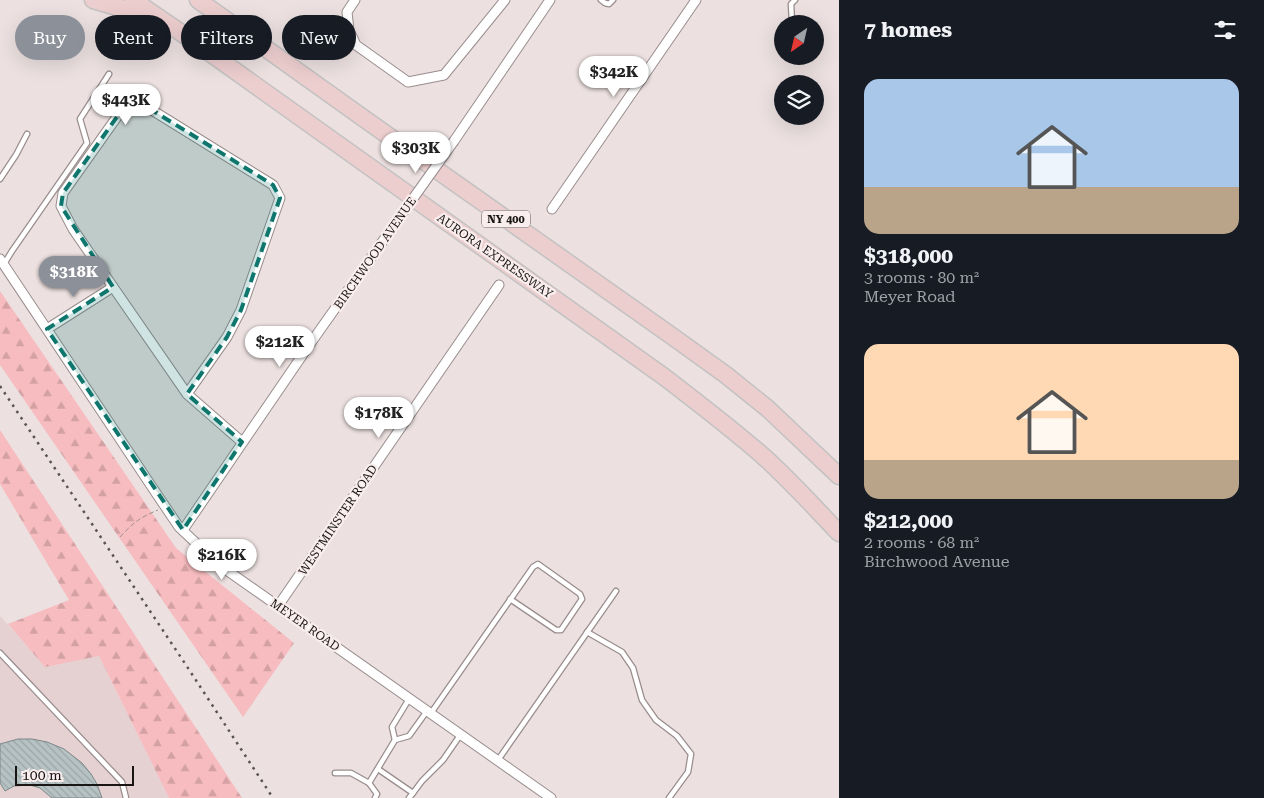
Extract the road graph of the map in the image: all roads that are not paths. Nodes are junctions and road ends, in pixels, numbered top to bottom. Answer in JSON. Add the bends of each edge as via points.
{"nodes":[{"id":1,"x":93,"y":0,"type":"edge"},
{"id":2,"x":133,"y":0,"type":"edge"},
{"id":3,"x":198,"y":0,"type":"edge"},
{"id":4,"x":355,"y":0,"type":"edge"},
{"id":5,"x":505,"y":0,"type":"edge"},
{"id":6,"x":550,"y":0,"type":"edge"},
{"id":7,"x":601,"y":0,"type":"edge"},
{"id":8,"x":613,"y":0,"type":"edge"},
{"id":9,"x":696,"y":0,"type":"edge"},
{"id":10,"x":795,"y":0,"type":"edge"},
{"id":11,"x":792,"y":15,"type":"edge"},
{"id":12,"x":181,"y":33,"type":"edge"},
{"id":13,"x":181,"y":36,"type":"edge"},
{"id":14,"x":220,"y":60,"type":"edge"},
{"id":15,"x":109,"y":74,"type":"dead end"},
{"id":16,"x":27,"y":134,"type":"dead end"},
{"id":17,"x":0,"y":179,"type":"edge"},
{"id":18,"x":552,"y":209,"type":"dead end"},
{"id":19,"x":2,"y":262,"type":"edge"},
{"id":20,"x":499,"y":285,"type":"dead end"},
{"id":21,"x":113,"y":287,"type":"junction"},
{"id":22,"x":47,"y":329,"type":"junction"},
{"id":23,"x":187,"y":394,"type":"junction"},
{"id":24,"x":242,"y":442,"type":"junction"},
{"id":25,"x":839,"y":476,"type":"edge"},
{"id":26,"x":183,"y":530,"type":"junction"},
{"id":27,"x":839,"y":533,"type":"edge"},
{"id":28,"x":616,"y":591,"type":"dead end"},
{"id":29,"x":510,"y":599,"type":"junction"},
{"id":30,"x":278,"y":606,"type":"junction"},
{"id":31,"x":587,"y":632,"type":"junction"},
{"id":32,"x":0,"y":654,"type":"edge"},
{"id":33,"x":410,"y":698,"type":"junction"},
{"id":34,"x":430,"y":712,"type":"junction"},
{"id":35,"x":461,"y":734,"type":"junction"},
{"id":36,"x":395,"y":740,"type":"junction"},
{"id":37,"x":498,"y":760,"type":"junction"},
{"id":38,"x":378,"y":769,"type":"junction"},
{"id":39,"x":335,"y":773,"type":"dead end"},
{"id":40,"x":369,"y":783,"type":"junction"},
{"id":41,"x":412,"y":793,"type":"junction"},
{"id":42,"x":126,"y":798,"type":"edge"},
{"id":43,"x":375,"y":798,"type":"edge"},
{"id":44,"x":409,"y":798,"type":"edge"},
{"id":45,"x":551,"y":798,"type":"edge"},
{"id":46,"x":669,"y":798,"type":"edge"}],
"edges":[{"from":1,"to":13,"type":"highway","via":[[131,11]]},
{"from":2,"to":12,"type":"highway","name":"AURORA EXPRESSWAY","number":"NY 400"},
{"from":3,"to":25,"type":"highway","number":"NY 400","via":[[726,375],[767,408]]},
{"from":4,"to":5,"type":"street","via":[[347,12],[349,30],[356,45],[408,82],[444,75]]},
{"from":6,"to":24,"type":"street","name":"BIRCHWOOD AVENUE","bridge":true},
{"from":7,"to":8,"type":"lane","via":[[609,4]]},
{"from":9,"to":18,"type":"street"},
{"from":10,"to":11,"type":"lane","via":[[791,4]]},
{"from":14,"to":27,"type":"highway","name":"AURORA EXPRESSWAY","number":"NY 400","via":[[709,410],[764,457]]},
{"from":15,"to":19,"type":"lane","via":[[80,119],[87,143]]},
{"from":16,"to":17,"type":"lane"},
{"from":19,"to":22,"type":"street","name":"MEYER ROAD"},
{"from":20,"to":30,"type":"street","name":"WESTMINSTER ROAD"},
{"from":21,"to":22,"type":"street"},
{"from":21,"to":23,"type":"street"},
{"from":21,"to":23,"type":"street","via":[[60,206],[63,193],[119,114],[133,106],[147,106],[273,185],[280,198],[241,310],[228,337]]},
{"from":22,"to":26,"type":"street","name":"MEYER ROAD"},
{"from":23,"to":24,"type":"street"},
{"from":24,"to":26,"type":"street","name":"BIRCHWOOD AVENUE"},
{"from":26,"to":30,"type":"street","name":"MEYER ROAD","via":[[218,564]]},
{"from":28,"to":31,"type":"lane"},
{"from":29,"to":29,"type":"lane","via":[[538,564],[580,594],[582,599],[561,630],[556,630]]},
{"from":29,"to":34,"type":"lane"},
{"from":30,"to":33,"type":"street","name":"MEYER ROAD"},
{"from":31,"to":37,"type":"lane"},
{"from":31,"to":46,"type":"lane","via":[[622,652],[633,668],[642,700],[656,720],[677,736],[690,754],[688,772]]},
{"from":32,"to":42,"type":"lane","via":[[122,782]]},
{"from":33,"to":34,"type":"street","name":"MEYER ROAD"},
{"from":33,"to":36,"type":"lane","via":[[392,727]]},
{"from":34,"to":35,"type":"street","name":"MEYER ROAD"},
{"from":34,"to":36,"type":"lane","via":[[409,736]]},
{"from":35,"to":37,"type":"street","name":"MEYER ROAD"},
{"from":35,"to":41,"type":"lane","via":[[443,760]]},
{"from":36,"to":38,"type":"lane"},
{"from":37,"to":45,"type":"street","name":"MEYER ROAD"},
{"from":38,"to":40,"type":"lane"},
{"from":38,"to":41,"type":"lane"},
{"from":39,"to":40,"type":"lane","via":[[351,773]]},
{"from":40,"to":43,"type":"lane","via":[[377,794]]},
{"from":41,"to":44,"type":"lane"}]}
